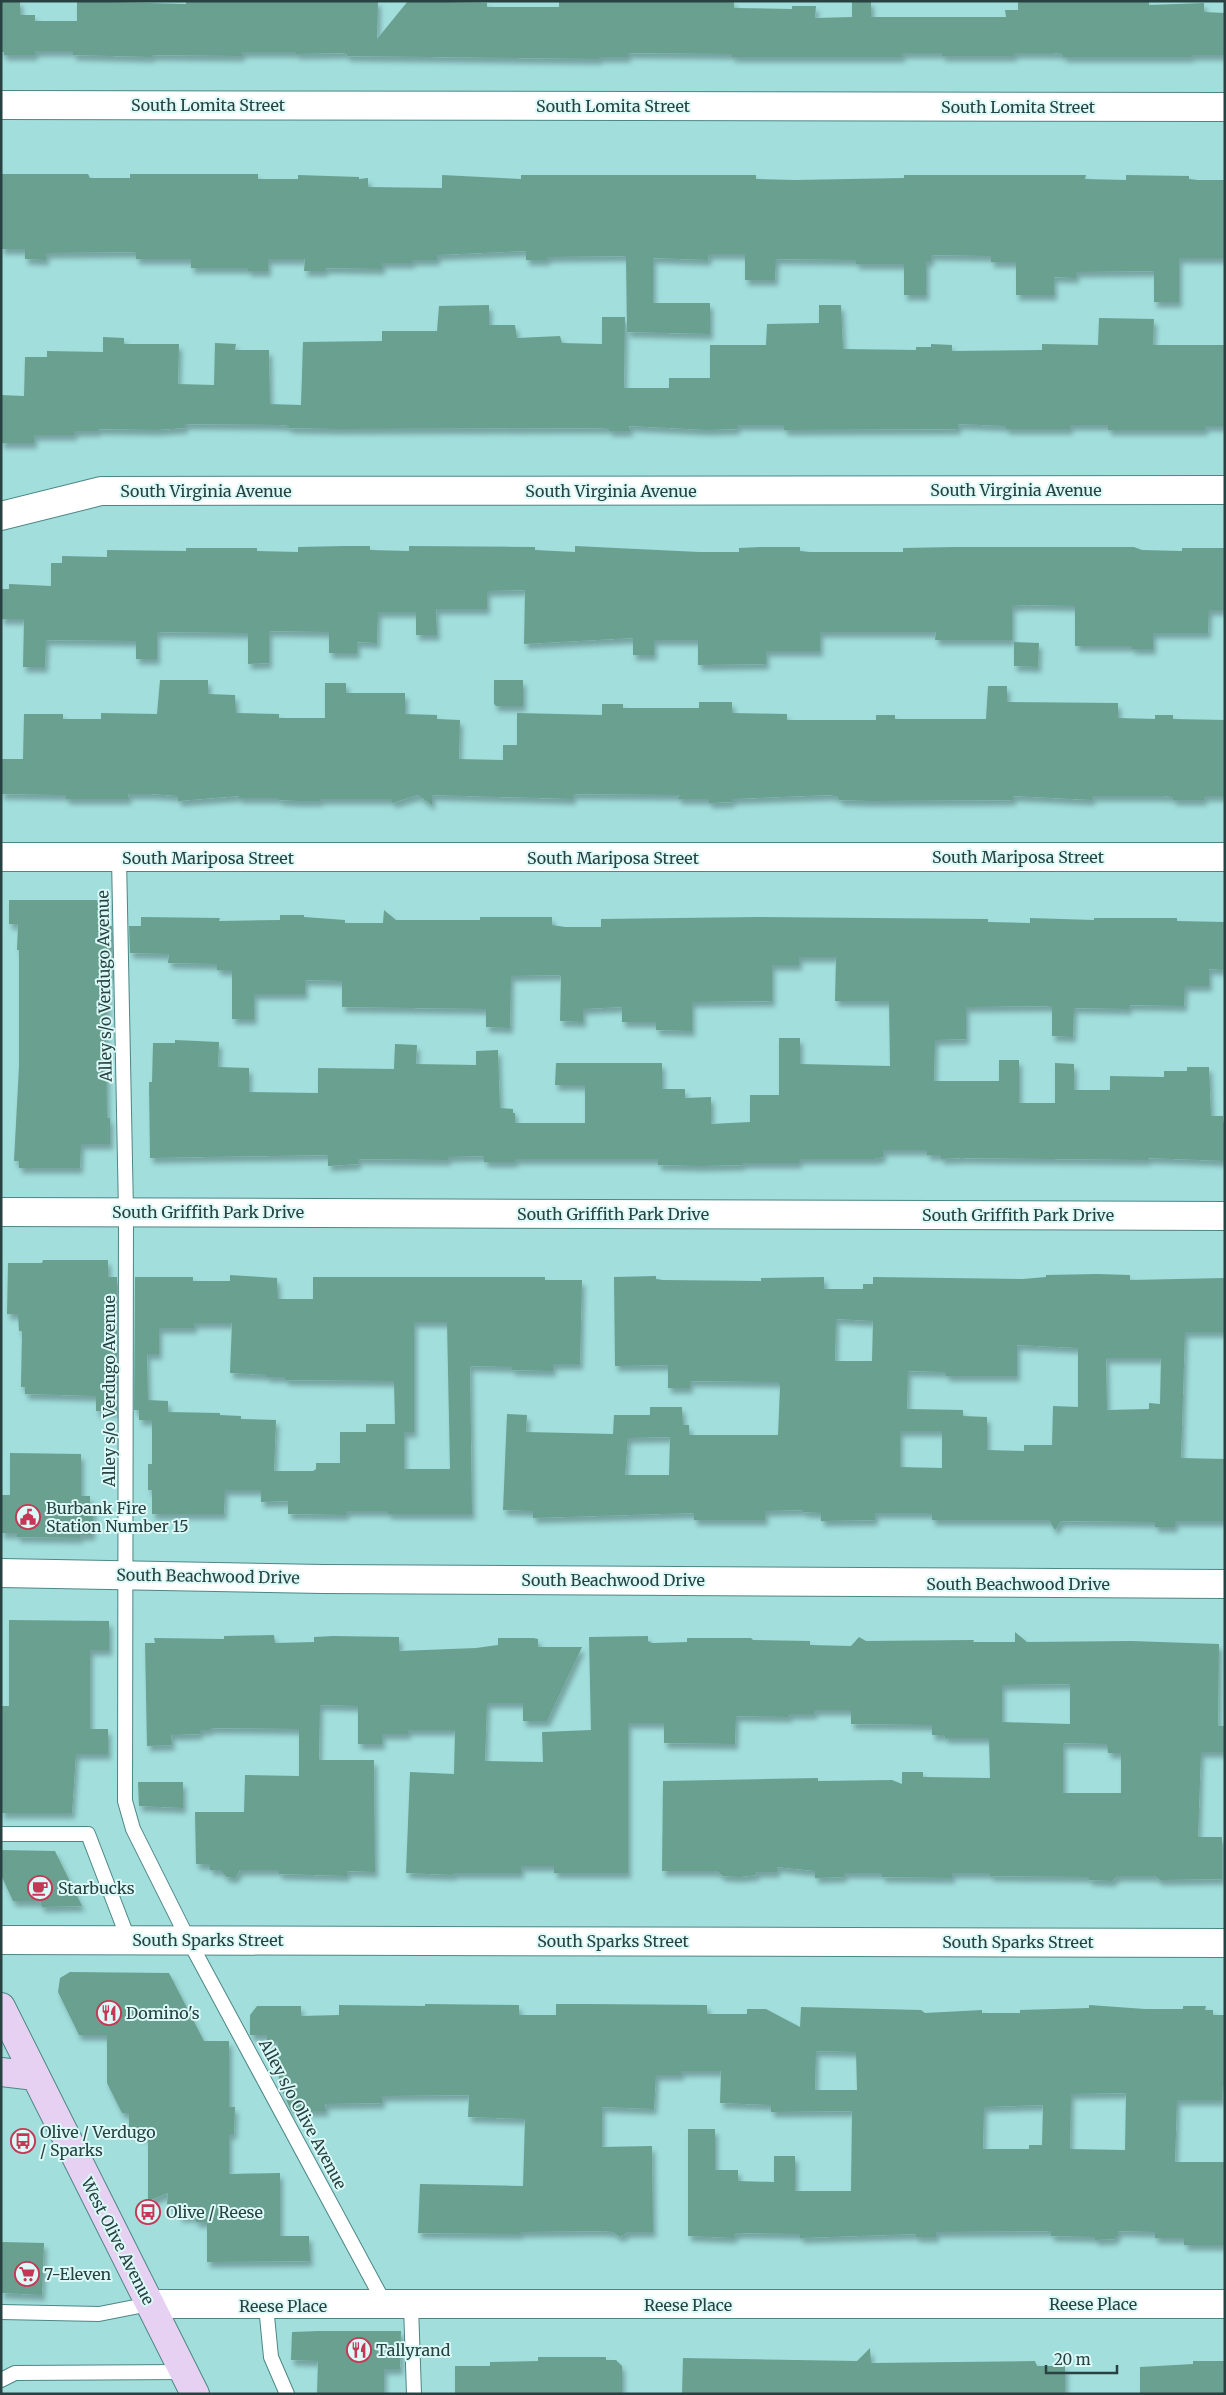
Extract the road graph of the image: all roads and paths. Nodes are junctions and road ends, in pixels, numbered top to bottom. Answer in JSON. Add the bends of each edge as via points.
{"nodes":[{"id":1,"x":1,"y":105,"type":"edge"},
{"id":2,"x":1225,"y":107,"type":"edge"},
{"id":3,"x":1225,"y":490,"type":"edge"},
{"id":4,"x":1,"y":516,"type":"edge"},
{"id":5,"x":1,"y":857,"type":"edge"},
{"id":6,"x":1225,"y":857,"type":"edge"},
{"id":7,"x":119,"y":858,"type":"junction"},
{"id":8,"x":1,"y":1212,"type":"edge"},
{"id":9,"x":126,"y":1212,"type":"junction"},
{"id":10,"x":1225,"y":1216,"type":"edge"},
{"id":11,"x":1,"y":1573,"type":"edge"},
{"id":12,"x":126,"y":1574,"type":"junction"},
{"id":13,"x":1225,"y":1584,"type":"edge"},
{"id":14,"x":1,"y":1834,"type":"edge"},
{"id":15,"x":188,"y":1939,"type":"junction"},
{"id":16,"x":1,"y":1940,"type":"edge"},
{"id":17,"x":129,"y":1940,"type":"junction"},
{"id":18,"x":1225,"y":1943,"type":"edge"},
{"id":19,"x":1,"y":2007,"type":"edge"},
{"id":20,"x":1,"y":2072,"type":"edge"},
{"id":21,"x":35,"y":2076,"type":"junction"},
{"id":22,"x":150,"y":2304,"type":"junction"},
{"id":23,"x":1225,"y":2304,"type":"edge"},
{"id":24,"x":266,"y":2306,"type":"junction"},
{"id":25,"x":399,"y":2306,"type":"junction"},
{"id":26,"x":1,"y":2312,"type":"edge"},
{"id":27,"x":1,"y":2380,"type":"edge"},
{"id":28,"x":189,"y":2383,"type":"edge"},
{"id":29,"x":287,"y":2394,"type":"edge"},
{"id":30,"x":414,"y":2394,"type":"edge"}],
"edges":[{"from":1,"to":2,"type":"street","name":"South Lomita Street"},
{"from":3,"to":4,"type":"street","name":"South Virginia Avenue","via":[[101,491]]},
{"from":5,"to":7,"type":"street","name":"South Mariposa Street"},
{"from":6,"to":7,"type":"street","name":"South Mariposa Street"},
{"from":7,"to":9,"type":"lane","name":"Alley s/o Verdugo Avenue"},
{"from":8,"to":9,"type":"street","name":"South Griffith Park Drive"},
{"from":9,"to":10,"type":"street","name":"South Griffith Park Drive"},
{"from":9,"to":12,"type":"lane","name":"Alley s/o Verdugo Avenue"},
{"from":11,"to":12,"type":"street","name":"South Beachwood Drive"},
{"from":12,"to":13,"type":"street","name":"South Beachwood Drive","via":[[323,1579]]},
{"from":12,"to":15,"type":"lane","name":"Alley s/o Verdugo Avenue","via":[[125,1801],[133,1829]]},
{"from":14,"to":17,"type":"lane","via":[[88,1834]]},
{"from":15,"to":17,"type":"street","name":"South Sparks Street"},
{"from":15,"to":18,"type":"street","name":"South Sparks Street"},
{"from":15,"to":25,"type":"lane","name":"Alley s/o Olive Avenue"},
{"from":16,"to":17,"type":"street","name":"South Sparks Street"},
{"from":19,"to":21,"type":"main road","name":"West Olive Avenue"},
{"from":20,"to":21,"type":"main road"},
{"from":21,"to":22,"type":"main road","name":"West Olive Avenue"},
{"from":22,"to":24,"type":"street","name":"Reese Place"},
{"from":22,"to":26,"type":"lane","via":[[99,2314]]},
{"from":22,"to":28,"type":"main road","name":"West Olive Avenue"},
{"from":23,"to":25,"type":"street","name":"Reese Place"},
{"from":24,"to":25,"type":"street","name":"Reese Place"},
{"from":24,"to":29,"type":"lane","via":[[271,2357]]},
{"from":25,"to":30,"type":"lane"},
{"from":27,"to":28,"type":"lane","via":[[15,2372]]}]}
